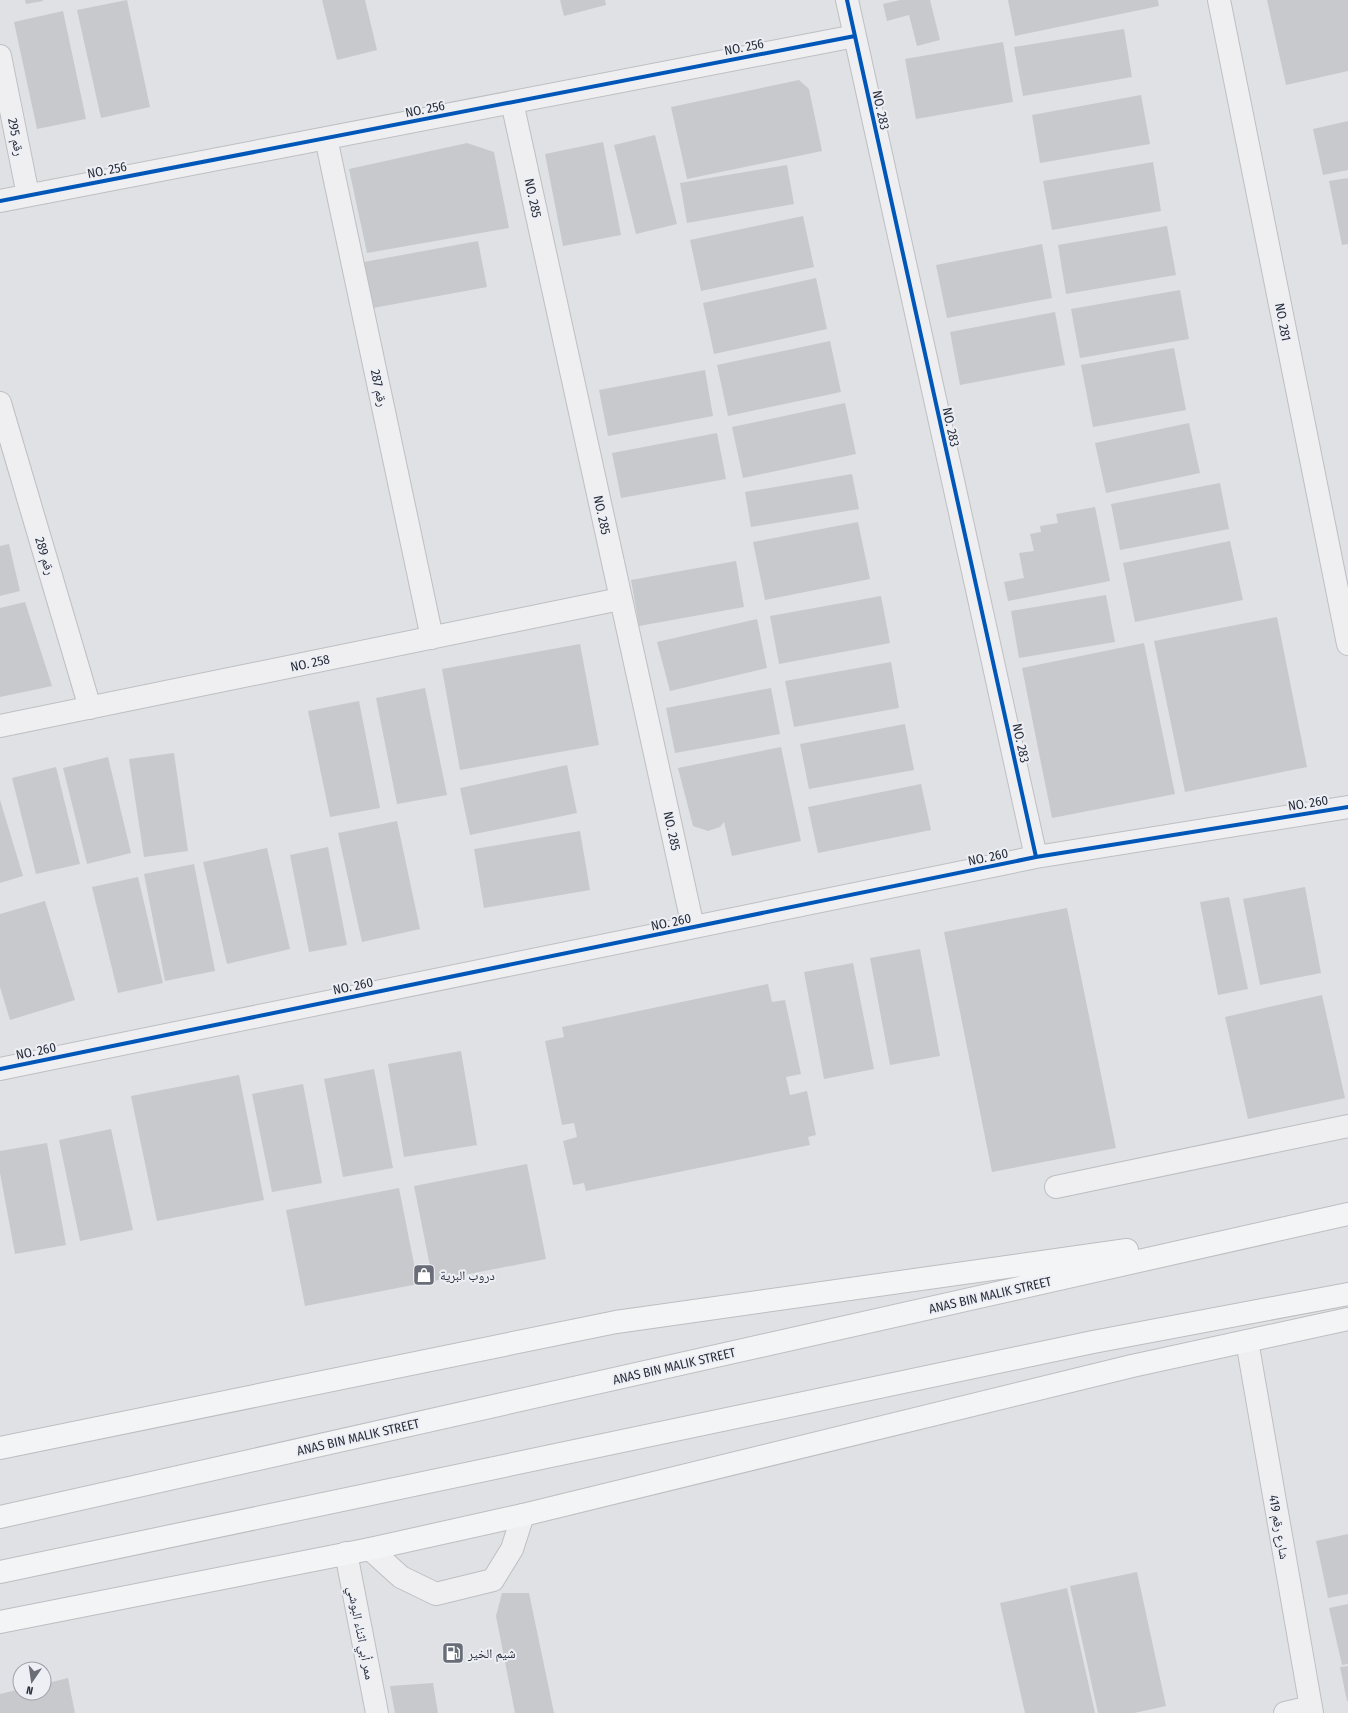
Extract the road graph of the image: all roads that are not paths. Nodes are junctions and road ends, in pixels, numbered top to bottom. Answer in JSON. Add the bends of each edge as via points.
{"nodes":[{"id":1,"x":846,"y":0,"type":"edge"},
{"id":2,"x":1219,"y":0,"type":"edge"},
{"id":3,"x":855,"y":36,"type":"junction"},
{"id":4,"x":0,"y":56,"type":"edge"},
{"id":5,"x":512,"y":102,"type":"junction"},
{"id":6,"x":326,"y":138,"type":"junction"},
{"id":7,"x":28,"y":195,"type":"junction"},
{"id":8,"x":0,"y":201,"type":"edge"},
{"id":9,"x":0,"y":403,"type":"edge"},
{"id":10,"x":620,"y":599,"type":"junction"},
{"id":11,"x":432,"y":638,"type":"junction"},
{"id":12,"x":1348,"y":644,"type":"edge"},
{"id":13,"x":90,"y":708,"type":"junction"},
{"id":14,"x":0,"y":726,"type":"edge"},
{"id":15,"x":1348,"y":807,"type":"edge"},
{"id":16,"x":1036,"y":857,"type":"junction"},
{"id":17,"x":693,"y":928,"type":"junction"},
{"id":18,"x":0,"y":1069,"type":"edge"},
{"id":19,"x":1348,"y":1126,"type":"edge"},
{"id":20,"x":1056,"y":1187,"type":"dead end"},
{"id":21,"x":1348,"y":1214,"type":"edge"},
{"id":22,"x":1281,"y":1229,"type":"junction"},
{"id":23,"x":1348,"y":1294,"type":"edge"},
{"id":24,"x":1348,"y":1319,"type":"edge"},
{"id":25,"x":1246,"y":1341,"type":"junction"},
{"id":26,"x":0,"y":1448,"type":"edge"},
{"id":27,"x":523,"y":1515,"type":"junction"},
{"id":28,"x":0,"y":1517,"type":"edge"},
{"id":29,"x":370,"y":1549,"type":"junction"},
{"id":30,"x":346,"y":1553,"type":"junction"},
{"id":31,"x":0,"y":1572,"type":"edge"},
{"id":32,"x":69,"y":1608,"type":"junction"},
{"id":33,"x":0,"y":1622,"type":"edge"},
{"id":34,"x":0,"y":1628,"type":"edge"},
{"id":35,"x":1312,"y":1710,"type":"edge"},
{"id":36,"x":377,"y":1713,"type":"edge"},
{"id":37,"x":1285,"y":1713,"type":"edge"}],
"edges":[{"from":1,"to":3,"type":"street","name":"NO. 283"},
{"from":2,"to":12,"type":"street","name":"NO. 281"},
{"from":3,"to":5,"type":"street","name":"NO. 256"},
{"from":3,"to":16,"type":"street","name":"NO. 283"},
{"from":4,"to":7,"type":"street","name":"رقم 295"},
{"from":5,"to":6,"type":"street","name":"NO. 256"},
{"from":5,"to":10,"type":"street","name":"NO. 285"},
{"from":6,"to":7,"type":"street","name":"NO. 256"},
{"from":6,"to":11,"type":"street","name":"رقم 287"},
{"from":7,"to":8,"type":"street","name":"NO. 256"},
{"from":9,"to":13,"type":"street","name":"رقم 289"},
{"from":10,"to":11,"type":"street","name":"NO. 258"},
{"from":10,"to":17,"type":"street","name":"NO. 285"},
{"from":11,"to":13,"type":"street","name":"NO. 258"},
{"from":13,"to":14,"type":"street","name":"NO. 258"},
{"from":15,"to":16,"type":"street","name":"NO. 260"},
{"from":16,"to":17,"type":"street","name":"NO. 260"},
{"from":17,"to":18,"type":"street","name":"NO. 260"},
{"from":19,"to":20,"type":"street"},
{"from":21,"to":22,"type":"main road","name":"ANAS BIN MALIK STREET"},
{"from":22,"to":26,"type":"main road","via":[[616,1322]]},
{"from":22,"to":28,"type":"main road","name":"ANAS BIN MALIK STREET"},
{"from":23,"to":31,"type":"main road","via":[[1092,1342]]},
{"from":24,"to":25,"type":"main road"},
{"from":25,"to":27,"type":"main road","via":[[1116,1370]]},
{"from":25,"to":35,"type":"street","name":"شارع رقم 419"},
{"from":27,"to":29,"type":"main road"},
{"from":27,"to":29,"type":"street","via":[[512,1549],[493,1580],[436,1594],[401,1577]]},
{"from":29,"to":30,"type":"main road"},
{"from":30,"to":32,"type":"main road"},
{"from":30,"to":36,"type":"street","name":"ممر أبي اثناء البوشي"},
{"from":32,"to":33,"type":"main road"},
{"from":32,"to":34,"type":"main road"},
{"from":35,"to":37,"type":"street"}]}
